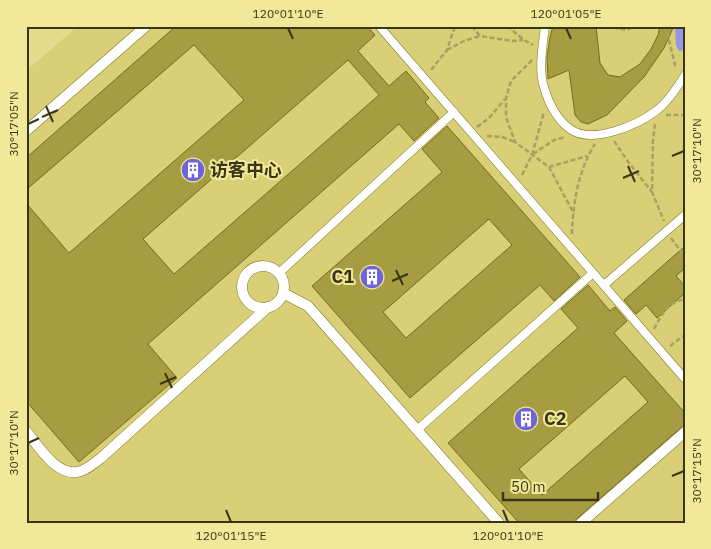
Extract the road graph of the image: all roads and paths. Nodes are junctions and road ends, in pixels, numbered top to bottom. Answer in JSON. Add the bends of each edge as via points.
{"nodes":[{"id":1,"x":146,"y":26,"type":"edge"},
{"id":2,"x":379,"y":26,"type":"edge"},
{"id":3,"x":455,"y":26,"type":"edge"},
{"id":4,"x":472,"y":26,"type":"edge"},
{"id":5,"x":507,"y":26,"type":"edge"},
{"id":6,"x":546,"y":26,"type":"edge"},
{"id":7,"x":614,"y":26,"type":"edge"},
{"id":8,"x":635,"y":26,"type":"edge"},
{"id":9,"x":664,"y":26,"type":"edge"},
{"id":10,"x":480,"y":36,"type":"junction"},
{"id":11,"x":524,"y":40,"type":"junction"},
{"id":12,"x":447,"y":50,"type":"junction"},
{"id":13,"x":543,"y":50,"type":"junction"},
{"id":14,"x":685,"y":75,"type":"edge"},
{"id":15,"x":424,"y":78,"type":"junction"},
{"id":16,"x":680,"y":83,"type":"junction"},
{"id":17,"x":506,"y":98,"type":"junction"},
{"id":18,"x":549,"y":99,"type":"junction"},
{"id":19,"x":454,"y":112,"type":"junction"},
{"id":20,"x":657,"y":112,"type":"junction"},
{"id":21,"x":684,"y":117,"type":"edge"},
{"id":22,"x":26,"y":132,"type":"edge"},
{"id":23,"x":579,"y":133,"type":"junction"},
{"id":24,"x":605,"y":134,"type":"junction"},
{"id":25,"x":474,"y":136,"type":"junction"},
{"id":26,"x":515,"y":142,"type":"junction"},
{"id":27,"x":532,"y":155,"type":"junction"},
{"id":28,"x":588,"y":156,"type":"junction"},
{"id":29,"x":549,"y":167,"type":"junction"},
{"id":30,"x":517,"y":185,"type":"junction"},
{"id":31,"x":652,"y":192,"type":"junction"},
{"id":32,"x":574,"y":214,"type":"junction"},
{"id":33,"x":685,"y":216,"type":"edge"},
{"id":34,"x":668,"y":230,"type":"junction"},
{"id":35,"x":572,"y":249,"type":"junction"},
{"id":36,"x":685,"y":257,"type":"edge"},
{"id":37,"x":593,"y":273,"type":"junction"},
{"id":38,"x":279,"y":274,"type":"junction"},
{"id":39,"x":604,"y":285,"type":"junction"},
{"id":40,"x":283,"y":293,"type":"junction"},
{"id":41,"x":685,"y":299,"type":"edge"},
{"id":42,"x":268,"y":307,"type":"junction"},
{"id":43,"x":685,"y":335,"type":"edge"},
{"id":44,"x":652,"y":340,"type":"junction"},
{"id":45,"x":662,"y":352,"type":"junction"},
{"id":46,"x":685,"y":379,"type":"edge"},
{"id":47,"x":417,"y":430,"type":"junction"},
{"id":48,"x":26,"y":431,"type":"edge"},
{"id":49,"x":685,"y":432,"type":"edge"},
{"id":50,"x":498,"y":523,"type":"edge"},
{"id":51,"x":580,"y":523,"type":"edge"}],
"edges":[{"from":1,"to":22,"type":"street"},
{"from":2,"to":15,"type":"street"},
{"from":3,"to":12,"type":"path"},
{"from":4,"to":10,"type":"path"},
{"from":5,"to":11,"type":"path"},
{"from":6,"to":13,"type":"street"},
{"from":7,"to":8,"type":"path","via":[[627,30]]},
{"from":9,"to":16,"type":"path"},
{"from":10,"to":11,"type":"path"},
{"from":10,"to":12,"type":"path"},
{"from":11,"to":13,"type":"path"},
{"from":12,"to":15,"type":"path"},
{"from":13,"to":17,"type":"path","via":[[511,81]]},
{"from":13,"to":18,"type":"street","via":[[543,86]]},
{"from":14,"to":16,"type":"street"},
{"from":15,"to":19,"type":"street"},
{"from":16,"to":20,"type":"street"},
{"from":17,"to":25,"type":"path"},
{"from":17,"to":26,"type":"path","via":[[506,116]]},
{"from":18,"to":23,"type":"street","via":[[556,115],[570,130]]},
{"from":18,"to":27,"type":"path"},
{"from":19,"to":25,"type":"street"},
{"from":19,"to":38,"type":"street"},
{"from":20,"to":21,"type":"path"},
{"from":20,"to":24,"type":"street"},
{"from":20,"to":31,"type":"path"},
{"from":23,"to":24,"type":"street"},
{"from":23,"to":27,"type":"path","via":[[554,140]]},
{"from":24,"to":28,"type":"path"},
{"from":24,"to":31,"type":"path"},
{"from":25,"to":26,"type":"path","via":[[502,137]]},
{"from":25,"to":30,"type":"street"},
{"from":26,"to":27,"type":"path"},
{"from":27,"to":29,"type":"path"},
{"from":27,"to":30,"type":"path"},
{"from":28,"to":29,"type":"path"},
{"from":28,"to":32,"type":"path","via":[[576,192]]},
{"from":29,"to":32,"type":"path"},
{"from":30,"to":35,"type":"street"},
{"from":31,"to":34,"type":"path"},
{"from":32,"to":35,"type":"path"},
{"from":33,"to":34,"type":"street"},
{"from":34,"to":36,"type":"path"},
{"from":34,"to":39,"type":"street"},
{"from":35,"to":37,"type":"street"},
{"from":37,"to":39,"type":"street"},
{"from":37,"to":47,"type":"street"},
{"from":38,"to":40,"type":"street"},
{"from":38,"to":42,"type":"street","via":[[274,269],[261,266],[249,271],[243,283],[248,302]]},
{"from":39,"to":44,"type":"street"},
{"from":40,"to":42,"type":"street"},
{"from":40,"to":47,"type":"street","via":[[308,306]]},
{"from":41,"to":44,"type":"path","via":[[676,301],[664,311]]},
{"from":42,"to":48,"type":"street","via":[[88,467],[77,472],[64,470]]},
{"from":43,"to":45,"type":"path"},
{"from":44,"to":45,"type":"street"},
{"from":45,"to":46,"type":"street"},
{"from":47,"to":50,"type":"street"},
{"from":49,"to":51,"type":"street"}]}
